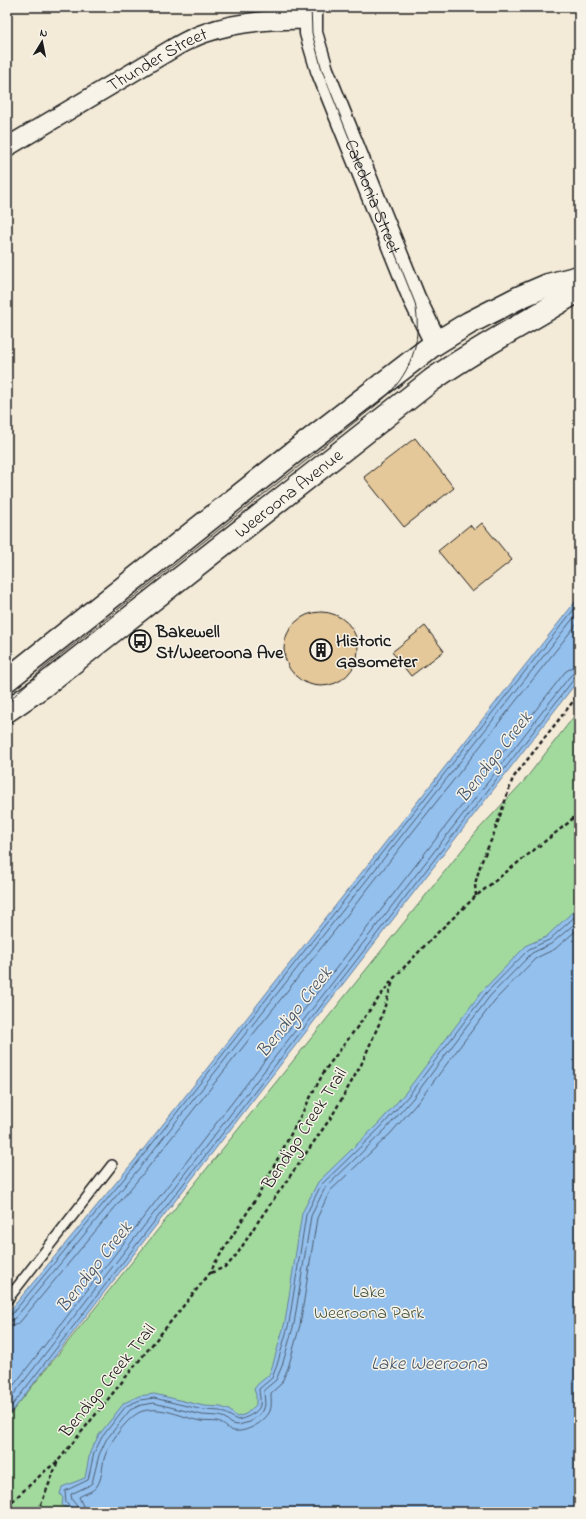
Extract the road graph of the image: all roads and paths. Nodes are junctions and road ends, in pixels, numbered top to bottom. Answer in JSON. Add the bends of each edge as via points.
{"nodes":[{"id":1,"x":311,"y":14,"type":"edge"},
{"id":2,"x":7,"y":147,"type":"edge"},
{"id":3,"x":579,"y":278,"type":"edge"},
{"id":4,"x":579,"y":290,"type":"edge"},
{"id":5,"x":436,"y":343,"type":"junction"},
{"id":6,"x":451,"y":367,"type":"junction"},
{"id":7,"x":7,"y":680,"type":"edge"},
{"id":8,"x":579,"y":694,"type":"edge"},
{"id":9,"x":7,"y":711,"type":"edge"},
{"id":10,"x":579,"y":812,"type":"edge"},
{"id":11,"x":476,"y":896,"type":"junction"},
{"id":12,"x":393,"y":979,"type":"junction"},
{"id":13,"x":112,"y":1165,"type":"dead end"},
{"id":14,"x":210,"y":1273,"type":"junction"},
{"id":15,"x":7,"y":1300,"type":"edge"},
{"id":16,"x":58,"y":1461,"type":"junction"},
{"id":17,"x":7,"y":1506,"type":"edge"},
{"id":18,"x":38,"y":1512,"type":"edge"}],
"edges":[{"from":1,"to":2,"type":"street","name":"Thunder Street","via":[[263,20],[205,33],[177,46]]},
{"from":1,"to":5,"type":"main road","name":"Caledonia Street","via":[[314,46],[322,70],[414,298]]},
{"from":3,"to":5,"type":"main road","name":"Weeroona Avenue","via":[[548,285],[520,297]]},
{"from":4,"to":6,"type":"main road","name":"Weeroona Avenue"},
{"from":5,"to":6,"type":"main road","name":"Caledonia Street"},
{"from":5,"to":7,"type":"main road","name":"Weeroona Avenue","via":[[294,452]]},
{"from":6,"to":9,"type":"main road","name":"Weeroona Avenue","via":[[48,682]]},
{"from":8,"to":11,"type":"path","via":[[513,778],[481,863],[475,884]]},
{"from":10,"to":11,"type":"path","name":"Bendigo Creek Trail"},
{"from":11,"to":12,"type":"path","name":"Bendigo Creek Trail"},
{"from":12,"to":14,"type":"path","name":"Bendigo Creek Trail","via":[[325,1070],[259,1194]]},
{"from":12,"to":14,"type":"path","name":"Bendigo Creek Trail","via":[[379,1024],[361,1065],[332,1116],[238,1253],[227,1266]]},
{"from":13,"to":15,"type":"lane"},
{"from":14,"to":16,"type":"path","name":"Bendigo Creek Trail"},
{"from":16,"to":17,"type":"path"},
{"from":16,"to":18,"type":"path","name":"Bendigo Creek Trail"}]}
